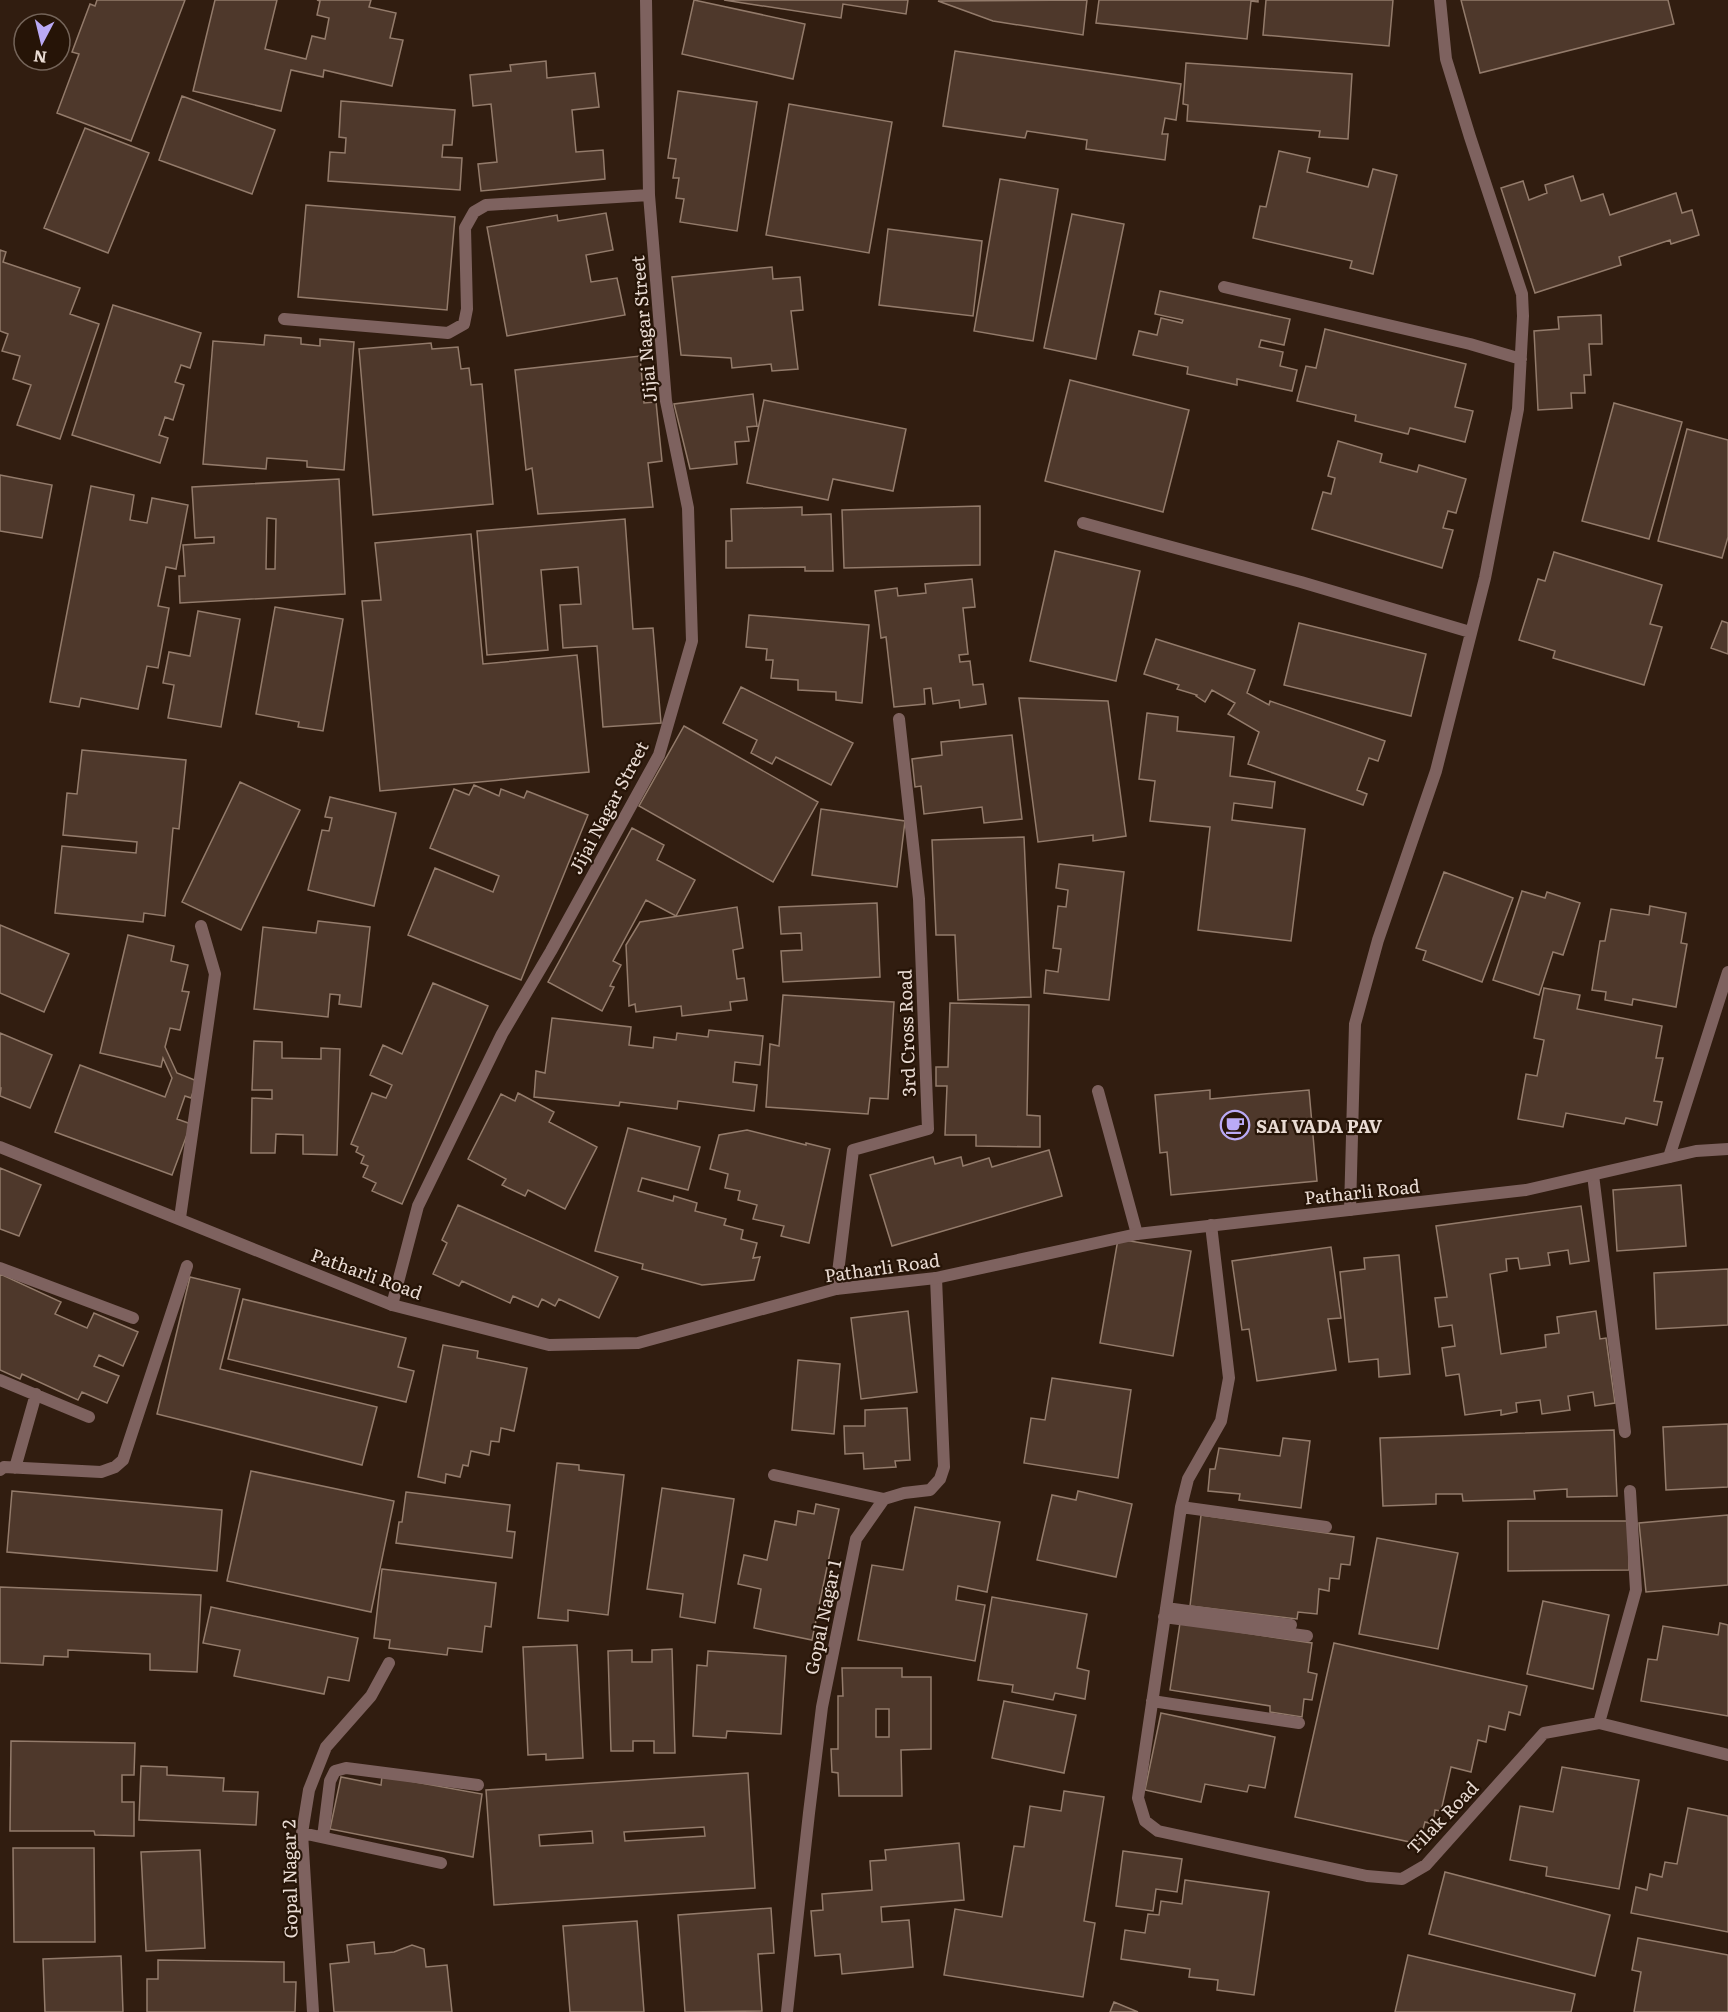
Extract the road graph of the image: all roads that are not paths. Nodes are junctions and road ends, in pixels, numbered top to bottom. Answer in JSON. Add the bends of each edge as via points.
{"nodes":[{"id":1,"x":646,"y":0,"type":"edge"},
{"id":2,"x":1440,"y":0,"type":"edge"},
{"id":3,"x":650,"y":195,"type":"junction"},
{"id":4,"x":1224,"y":287,"type":"dead end"},
{"id":5,"x":284,"y":319,"type":"dead end"},
{"id":6,"x":1521,"y":358,"type":"junction"},
{"id":7,"x":1083,"y":523,"type":"dead end"},
{"id":8,"x":1470,"y":632,"type":"junction"},
{"id":9,"x":899,"y":719,"type":"dead end"},
{"id":10,"x":201,"y":926,"type":"dead end"},
{"id":11,"x":1728,"y":972,"type":"edge"},
{"id":12,"x":1098,"y":1091,"type":"dead end"},
{"id":13,"x":0,"y":1147,"type":"edge"},
{"id":14,"x":1728,"y":1149,"type":"edge"},
{"id":15,"x":1669,"y":1157,"type":"junction"},
{"id":16,"x":1593,"y":1175,"type":"junction"},
{"id":17,"x":1350,"y":1210,"type":"junction"},
{"id":18,"x":180,"y":1218,"type":"junction"},
{"id":19,"x":1211,"y":1225,"type":"junction"},
{"id":20,"x":1137,"y":1234,"type":"junction"},
{"id":21,"x":187,"y":1266,"type":"dead end"},
{"id":22,"x":0,"y":1268,"type":"edge"},
{"id":23,"x":936,"y":1278,"type":"junction"},
{"id":24,"x":836,"y":1289,"type":"junction"},
{"id":25,"x":392,"y":1305,"type":"junction"},
{"id":26,"x":133,"y":1318,"type":"dead end"},
{"id":27,"x":0,"y":1380,"type":"edge"},
{"id":28,"x":36,"y":1395,"type":"junction"},
{"id":29,"x":89,"y":1417,"type":"dead end"},
{"id":30,"x":1625,"y":1432,"type":"dead end"},
{"id":31,"x":15,"y":1468,"type":"junction"},
{"id":32,"x":0,"y":1470,"type":"edge"},
{"id":33,"x":774,"y":1475,"type":"dead end"},
{"id":34,"x":1630,"y":1491,"type":"dead end"},
{"id":35,"x":884,"y":1499,"type":"junction"},
{"id":36,"x":1181,"y":1507,"type":"junction"},
{"id":37,"x":1326,"y":1527,"type":"dead end"},
{"id":38,"x":1165,"y":1612,"type":"junction"},
{"id":39,"x":1291,"y":1624,"type":"dead end"},
{"id":40,"x":1307,"y":1636,"type":"dead end"},
{"id":41,"x":389,"y":1663,"type":"dead end"},
{"id":42,"x":1152,"y":1701,"type":"junction"},
{"id":43,"x":1299,"y":1723,"type":"dead end"},
{"id":44,"x":1599,"y":1723,"type":"junction"},
{"id":45,"x":1728,"y":1755,"type":"edge"},
{"id":46,"x":478,"y":1785,"type":"dead end"},
{"id":47,"x":302,"y":1833,"type":"junction"},
{"id":48,"x":323,"y":1837,"type":"junction"},
{"id":49,"x":441,"y":1863,"type":"dead end"},
{"id":50,"x":313,"y":2012,"type":"edge"},
{"id":51,"x":787,"y":2012,"type":"edge"}],
"edges":[{"from":1,"to":3,"type":"street","name":"Jijai Nagar Street"},
{"from":2,"to":6,"type":"street","via":[[1446,58],[1522,294]]},
{"from":3,"to":5,"type":"street","via":[[486,205],[474,212],[465,228],[464,324],[448,333]]},
{"from":3,"to":25,"type":"street","name":"Jijai Nagar Street","via":[[666,401],[688,508],[692,641],[659,755],[502,1034],[418,1206]]},
{"from":4,"to":6,"type":"street"},
{"from":6,"to":8,"type":"street","via":[[1518,409],[1485,578]]},
{"from":7,"to":8,"type":"street"},
{"from":8,"to":17,"type":"street","via":[[1436,771],[1378,940],[1355,1024]]},
{"from":9,"to":24,"type":"street","name":"3rd Cross Road","via":[[919,899],[928,1129],[853,1150]]},
{"from":10,"to":18,"type":"street","via":[[215,974]]},
{"from":11,"to":15,"type":"street"},
{"from":12,"to":20,"type":"street"},
{"from":13,"to":18,"type":"street","name":"Patharli Road"},
{"from":14,"to":15,"type":"street","name":"Patharli Road"},
{"from":15,"to":16,"type":"street","name":"Patharli Road"},
{"from":16,"to":17,"type":"street","name":"Patharli Road","via":[[1526,1190]]},
{"from":16,"to":30,"type":"street"},
{"from":17,"to":19,"type":"street","name":"Patharli Road"},
{"from":18,"to":25,"type":"street","name":"Patharli Road"},
{"from":19,"to":20,"type":"street","name":"Patharli Road"},
{"from":19,"to":36,"type":"street","via":[[1229,1378],[1221,1421],[1188,1479]]},
{"from":20,"to":23,"type":"street","name":"Patharli Road"},
{"from":21,"to":31,"type":"street","via":[[123,1460],[100,1473]]},
{"from":22,"to":26,"type":"street"},
{"from":23,"to":24,"type":"street","name":"Patharli Road"},
{"from":23,"to":35,"type":"street","via":[[944,1467],[930,1490]]},
{"from":24,"to":25,"type":"street","name":"Patharli Road","via":[[638,1343],[549,1346]]},
{"from":27,"to":28,"type":"street"},
{"from":28,"to":29,"type":"street"},
{"from":28,"to":31,"type":"street"},
{"from":31,"to":32,"type":"street"},
{"from":33,"to":35,"type":"street"},
{"from":34,"to":44,"type":"street","via":[[1635,1590]]},
{"from":35,"to":51,"type":"street","name":"Gopal Nagar 1","via":[[856,1539],[822,1707]]},
{"from":36,"to":37,"type":"street"},
{"from":36,"to":38,"type":"street"},
{"from":38,"to":39,"type":"street"},
{"from":38,"to":40,"type":"street"},
{"from":38,"to":42,"type":"street"},
{"from":41,"to":47,"type":"street","name":"Gopal Nagar 2","via":[[371,1696],[326,1747],[309,1790]]},
{"from":42,"to":43,"type":"street"},
{"from":42,"to":44,"type":"street","name":"Tilak Road","via":[[1138,1798],[1145,1821],[1158,1831],[1367,1876],[1402,1878],[1426,1865],[1544,1733]]},
{"from":44,"to":45,"type":"street","name":"Tilak Road"},
{"from":46,"to":48,"type":"street","via":[[346,1768],[334,1771]]},
{"from":47,"to":48,"type":"street"},
{"from":47,"to":50,"type":"street","name":"Gopal Nagar 2"},
{"from":48,"to":49,"type":"street"}]}
